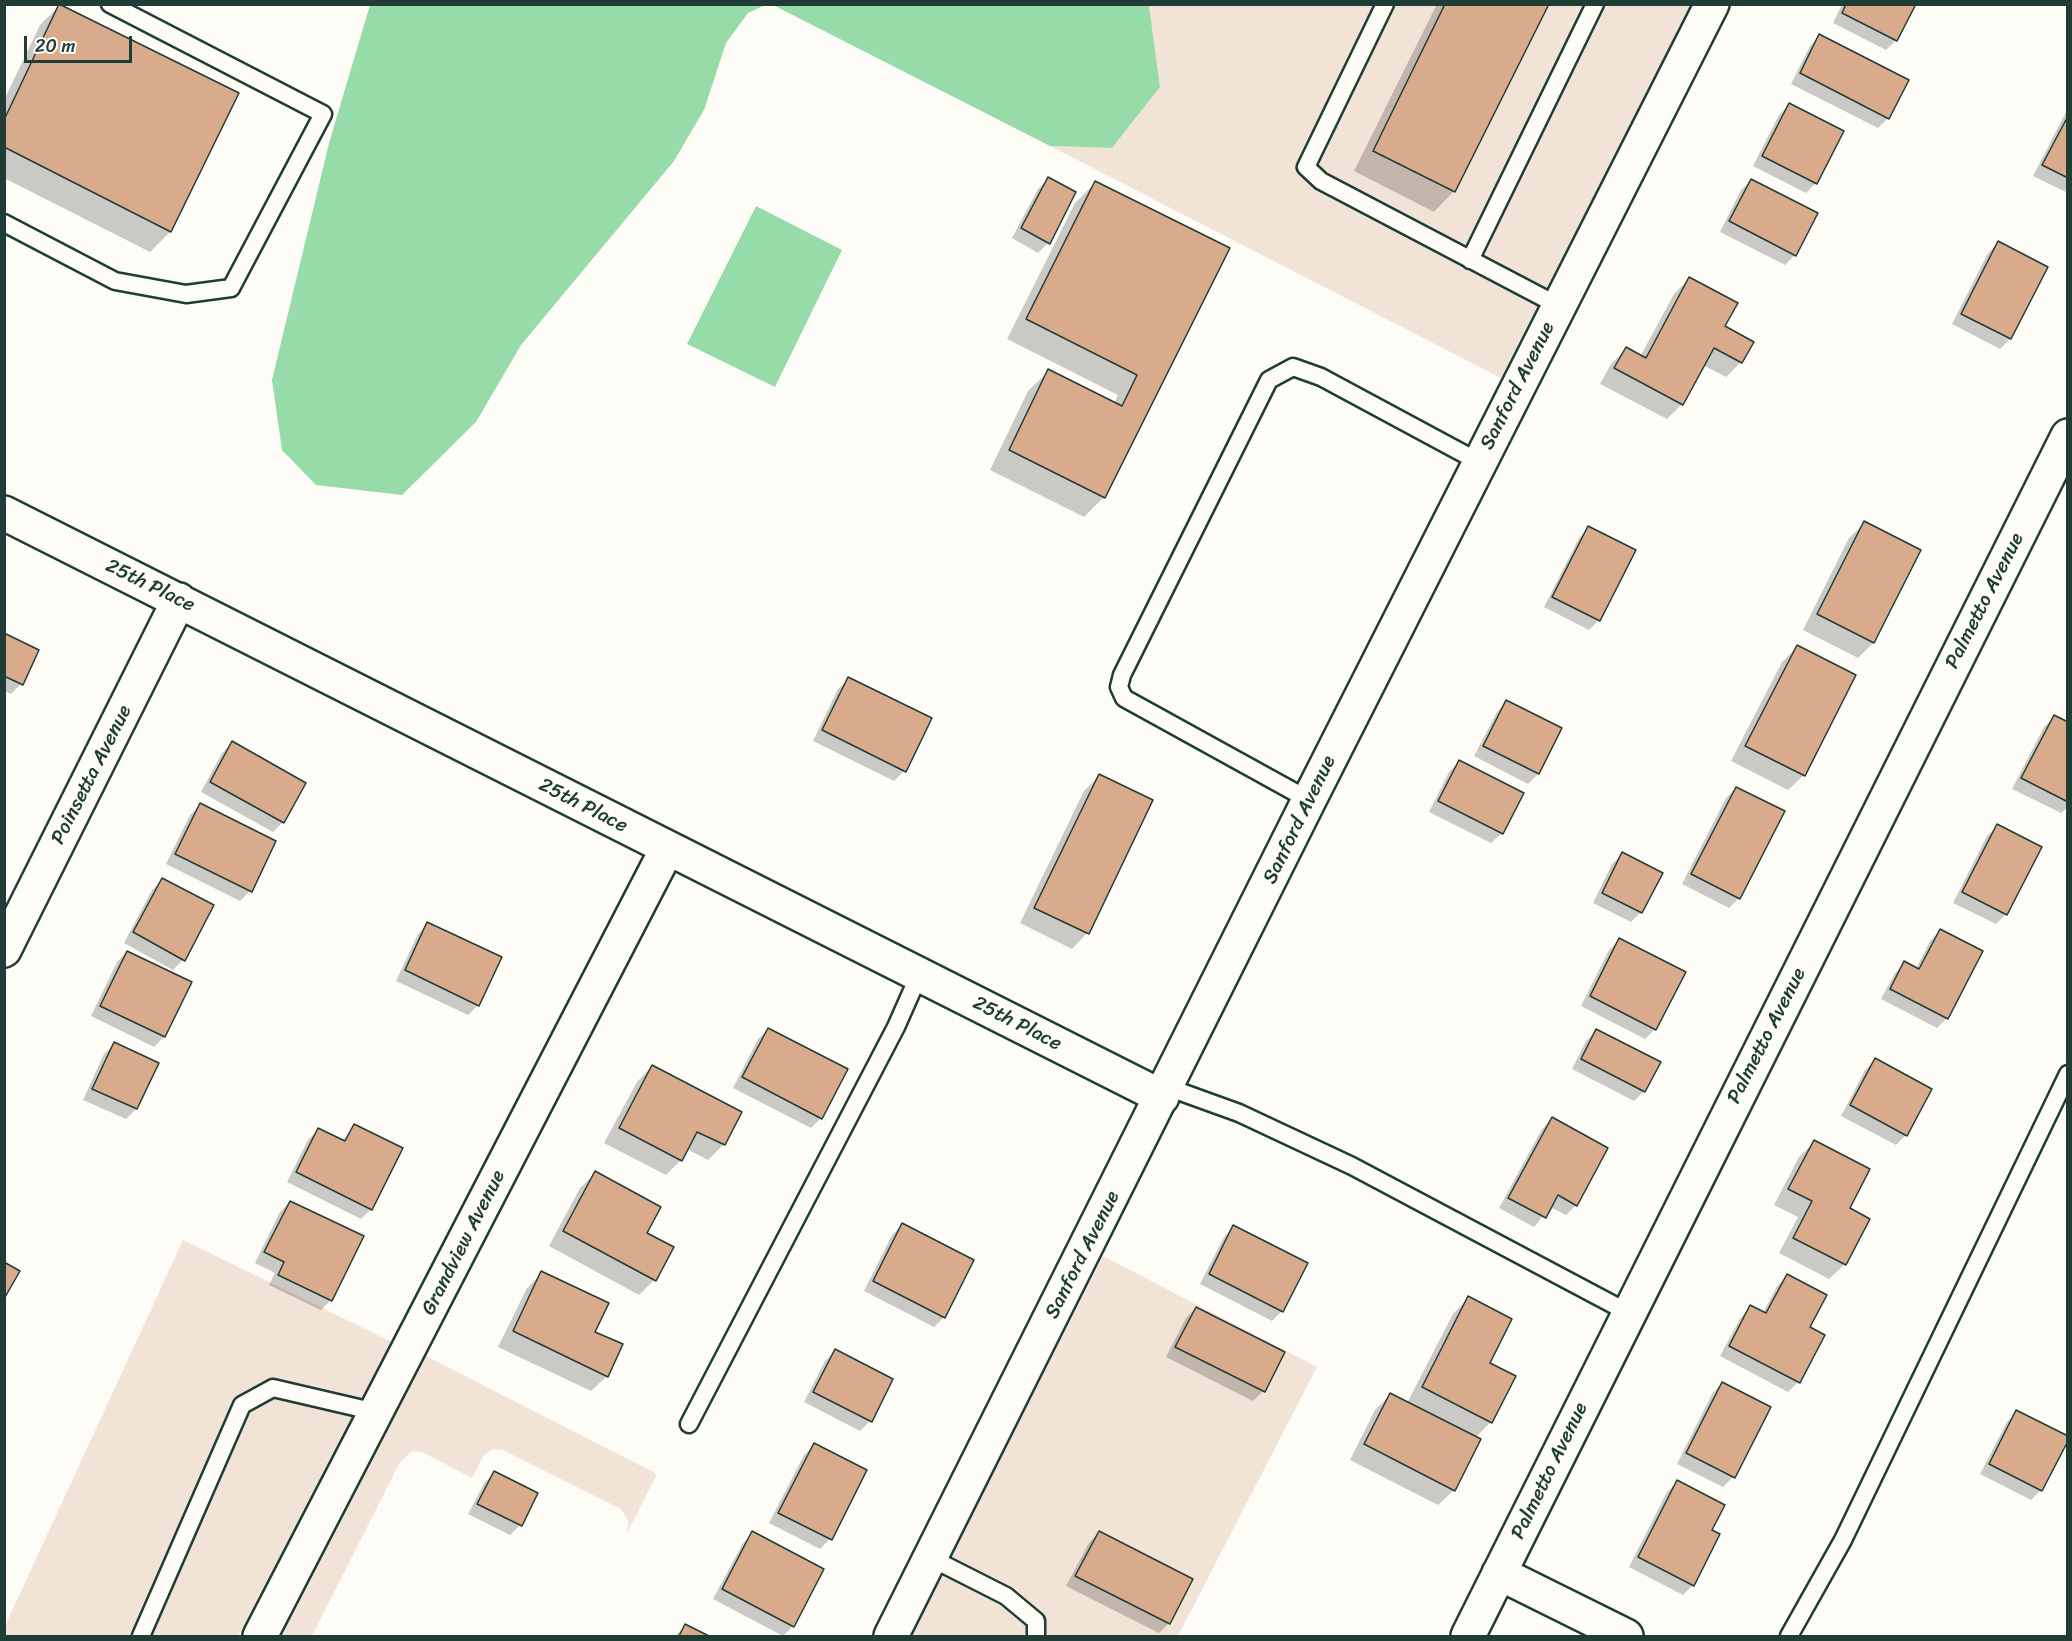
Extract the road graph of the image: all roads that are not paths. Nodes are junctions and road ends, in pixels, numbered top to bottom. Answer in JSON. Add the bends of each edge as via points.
{"nodes":[{"id":1,"x":110,"y":4,"type":"edge"},
{"id":2,"x":1385,"y":4,"type":"edge"},
{"id":3,"x":1595,"y":4,"type":"edge"},
{"id":4,"x":1712,"y":4,"type":"edge"},
{"id":5,"x":4,"y":224,"type":"edge"},
{"id":6,"x":1470,"y":260,"type":"junction"},
{"id":7,"x":1559,"y":306,"type":"junction"},
{"id":8,"x":2067,"y":436,"type":"edge"},
{"id":9,"x":1479,"y":462,"type":"junction"},
{"id":10,"x":4,"y":513,"type":"edge"},
{"id":11,"x":179,"y":600,"type":"junction"},
{"id":12,"x":1309,"y":800,"type":"junction"},
{"id":13,"x":668,"y":849,"type":"junction"},
{"id":14,"x":4,"y":950,"type":"edge"},
{"id":15,"x":919,"y":975,"type":"junction"},
{"id":16,"x":2067,"y":1074,"type":"edge"},
{"id":17,"x":1165,"y":1092,"type":"junction"},
{"id":18,"x":1629,"y":1313,"type":"junction"},
{"id":19,"x":376,"y":1412,"type":"junction"},
{"id":20,"x":689,"y":1424,"type":"dead end"},
{"id":21,"x":931,"y":1558,"type":"junction"},
{"id":22,"x":1499,"y":1573,"type":"junction"},
{"id":23,"x":141,"y":1636,"type":"edge"},
{"id":24,"x":260,"y":1636,"type":"edge"},
{"id":25,"x":891,"y":1636,"type":"edge"},
{"id":26,"x":1036,"y":1636,"type":"edge"},
{"id":27,"x":1468,"y":1636,"type":"edge"},
{"id":28,"x":1626,"y":1636,"type":"edge"},
{"id":29,"x":1789,"y":1636,"type":"edge"}],
"edges":[{"from":1,"to":5,"type":"lane","via":[[323,114],[231,288],[186,294],[115,281]]},
{"from":2,"to":6,"type":"lane","via":[[1306,167],[1321,181]]},
{"from":3,"to":6,"type":"lane"},
{"from":4,"to":7,"type":"street","name":"Sanford Avenue"},
{"from":6,"to":7,"type":"lane"},
{"from":7,"to":9,"type":"street","name":"Sanford Avenue"},
{"from":8,"to":18,"type":"street","name":"Palmetto Avenue"},
{"from":9,"to":12,"type":"street","name":"Sanford Avenue"},
{"from":9,"to":12,"type":"lane","via":[[1321,377],[1293,367],[1269,380],[1119,687],[1124,698]]},
{"from":10,"to":11,"type":"street","name":"25th Place"},
{"from":11,"to":13,"type":"street","name":"25th Place"},
{"from":11,"to":14,"type":"street","name":"Poinsetta Avenue"},
{"from":12,"to":17,"type":"street","name":"Sanford Avenue"},
{"from":13,"to":15,"type":"street","name":"25th Place"},
{"from":13,"to":19,"type":"street","name":"Grandview Avenue"},
{"from":15,"to":17,"type":"street","name":"25th Place"},
{"from":15,"to":20,"type":"lane","via":[[896,1027]]},
{"from":16,"to":29,"type":"lane","via":[[1843,1540]]},
{"from":17,"to":18,"type":"lane","via":[[1239,1113],[1352,1166]]},
{"from":17,"to":21,"type":"street","name":"Sanford Avenue"},
{"from":18,"to":22,"type":"street","name":"Palmetto Avenue"},
{"from":19,"to":23,"type":"lane","via":[[273,1388],[242,1405]]},
{"from":19,"to":24,"type":"street","name":"Grandview Avenue"},
{"from":21,"to":25,"type":"street","name":"Sanford Avenue"},
{"from":21,"to":26,"type":"lane","via":[[1006,1596],[1036,1621]]},
{"from":22,"to":27,"type":"street","name":"Palmetto Avenue"},
{"from":22,"to":28,"type":"street"}]}
